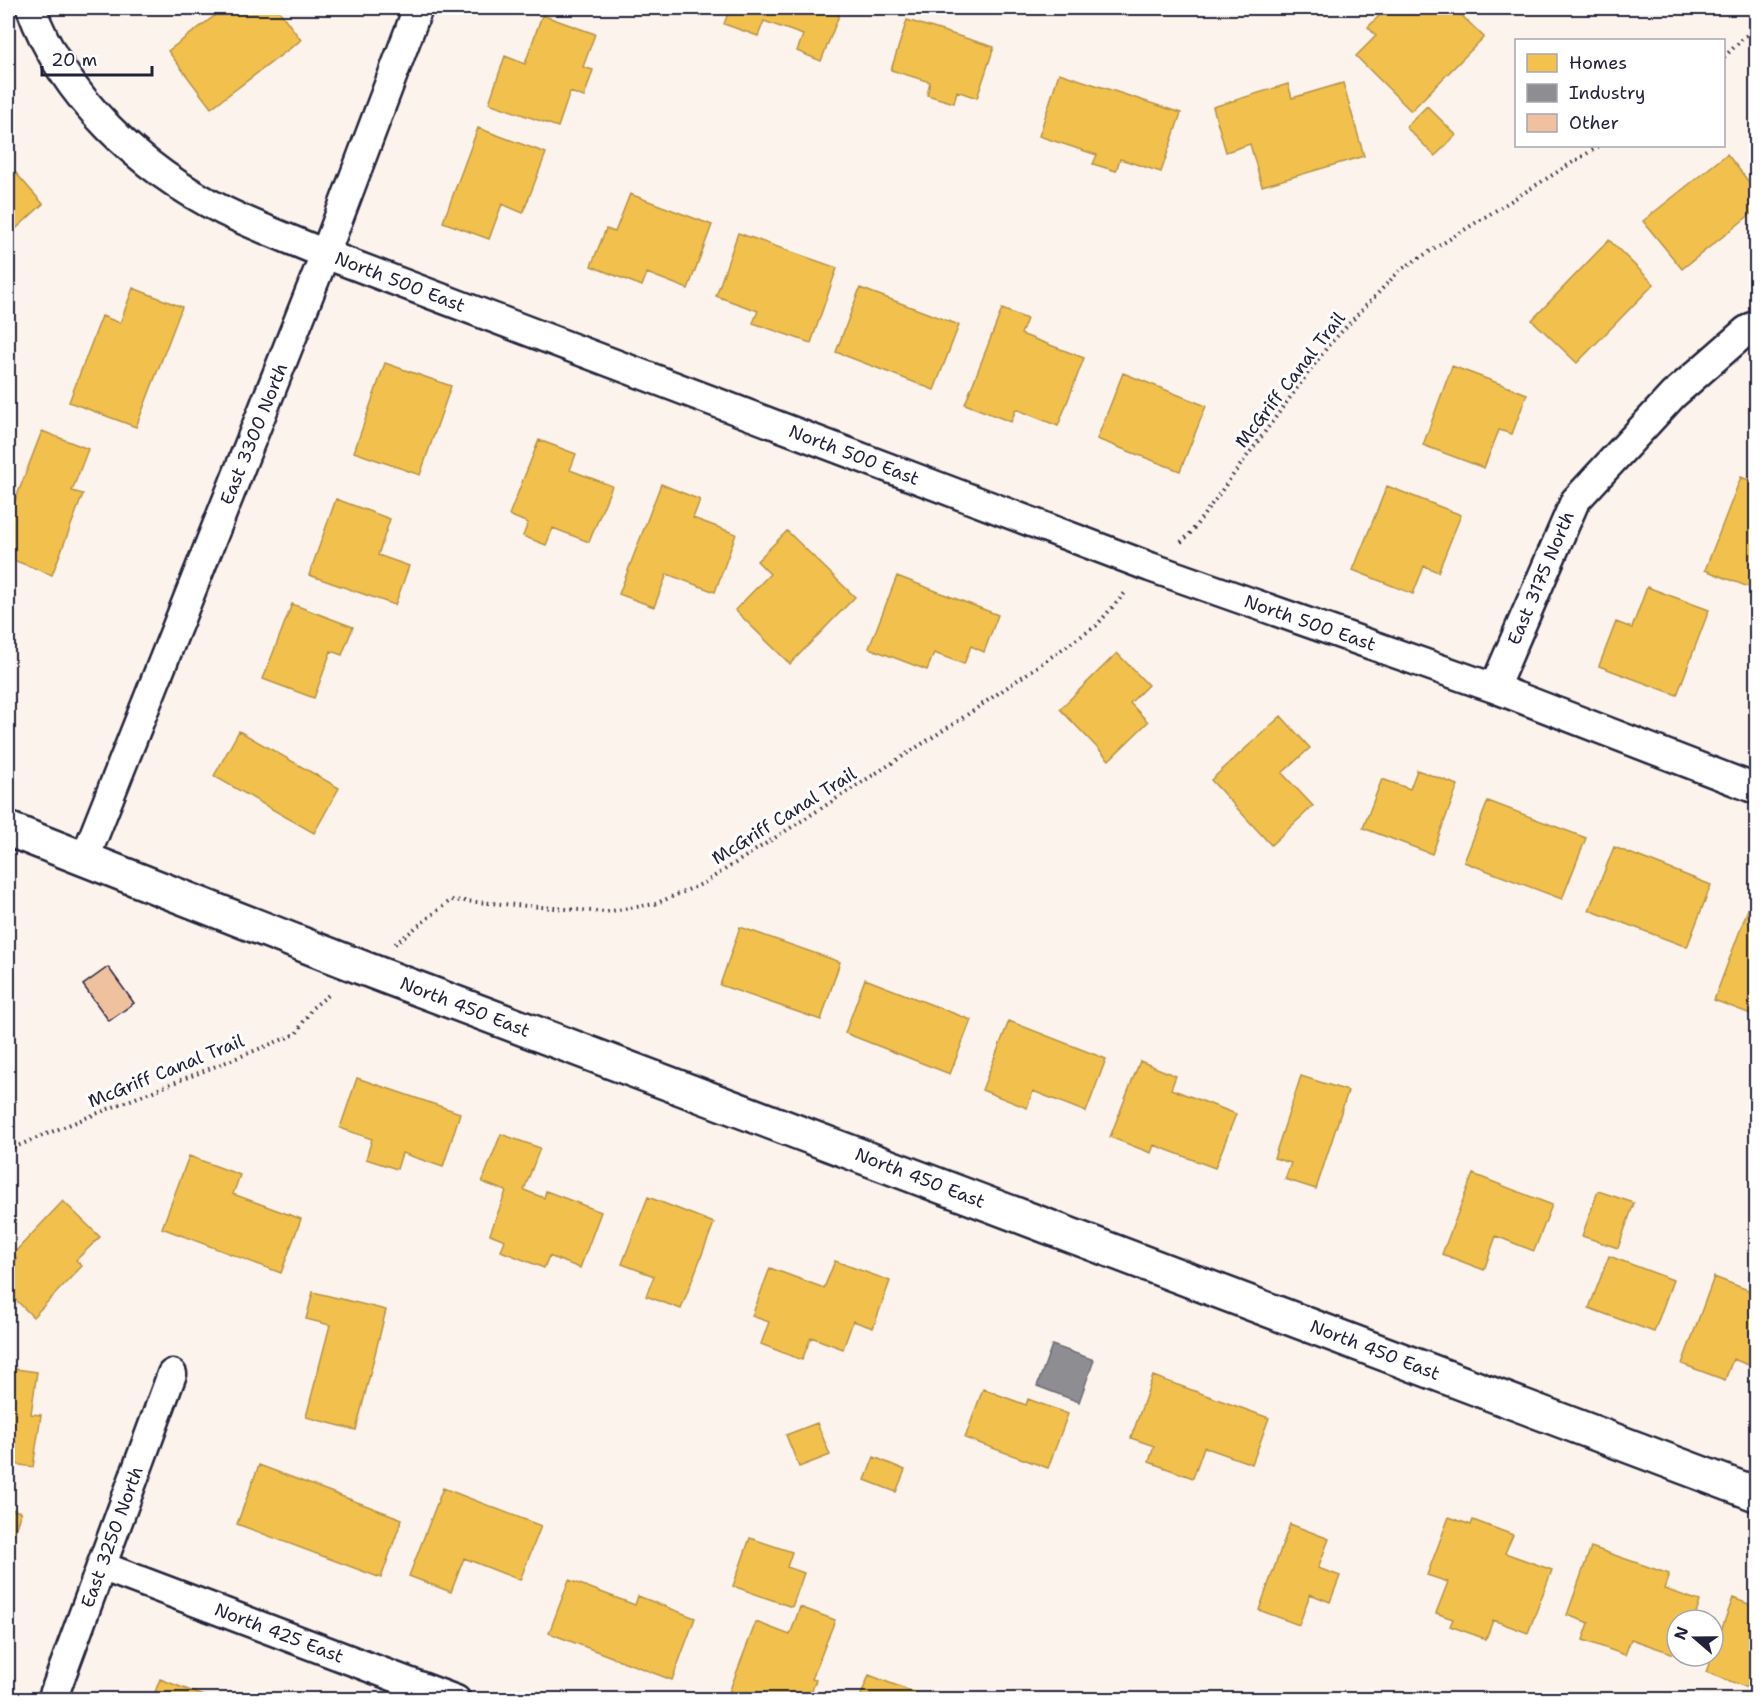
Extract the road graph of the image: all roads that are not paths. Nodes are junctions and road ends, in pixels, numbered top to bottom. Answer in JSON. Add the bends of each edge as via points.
{"nodes":[{"id":1,"x":31,"y":8,"type":"edge"},
{"id":2,"x":418,"y":8,"type":"edge"},
{"id":3,"x":326,"y":254,"type":"junction"},
{"id":4,"x":1756,"y":325,"type":"edge"},
{"id":5,"x":1494,"y":688,"type":"junction"},
{"id":6,"x":1756,"y":789,"type":"edge"},
{"id":7,"x":8,"y":829,"type":"edge"},
{"id":8,"x":85,"y":858,"type":"junction"},
{"id":9,"x":172,"y":1374,"type":"dead end"},
{"id":10,"x":1756,"y":1494,"type":"edge"},
{"id":11,"x":101,"y":1566,"type":"junction"},
{"id":12,"x":52,"y":1700,"type":"edge"},
{"id":13,"x":456,"y":1700,"type":"edge"}],
"edges":[{"from":1,"to":3,"type":"street","name":"North 500 East","via":[[60,68],[125,145],[168,178],[224,211]]},
{"from":2,"to":3,"type":"street","name":"East 3300 North"},
{"from":3,"to":5,"type":"street","name":"North 500 East","via":[[1150,567]]},
{"from":3,"to":8,"type":"street","name":"East 3300 North"},
{"from":4,"to":5,"type":"street","name":"East 3175 North","via":[[1673,395],[1575,501]]},
{"from":5,"to":6,"type":"street","name":"North 500 East"},
{"from":7,"to":8,"type":"street","name":"North 450 East"},
{"from":8,"to":10,"type":"street","name":"North 450 East","via":[[363,968]]},
{"from":9,"to":11,"type":"street","name":"East 3250 North"},
{"from":11,"to":12,"type":"street","name":"East 3250 North"},
{"from":11,"to":13,"type":"street","name":"North 425 East"}]}
